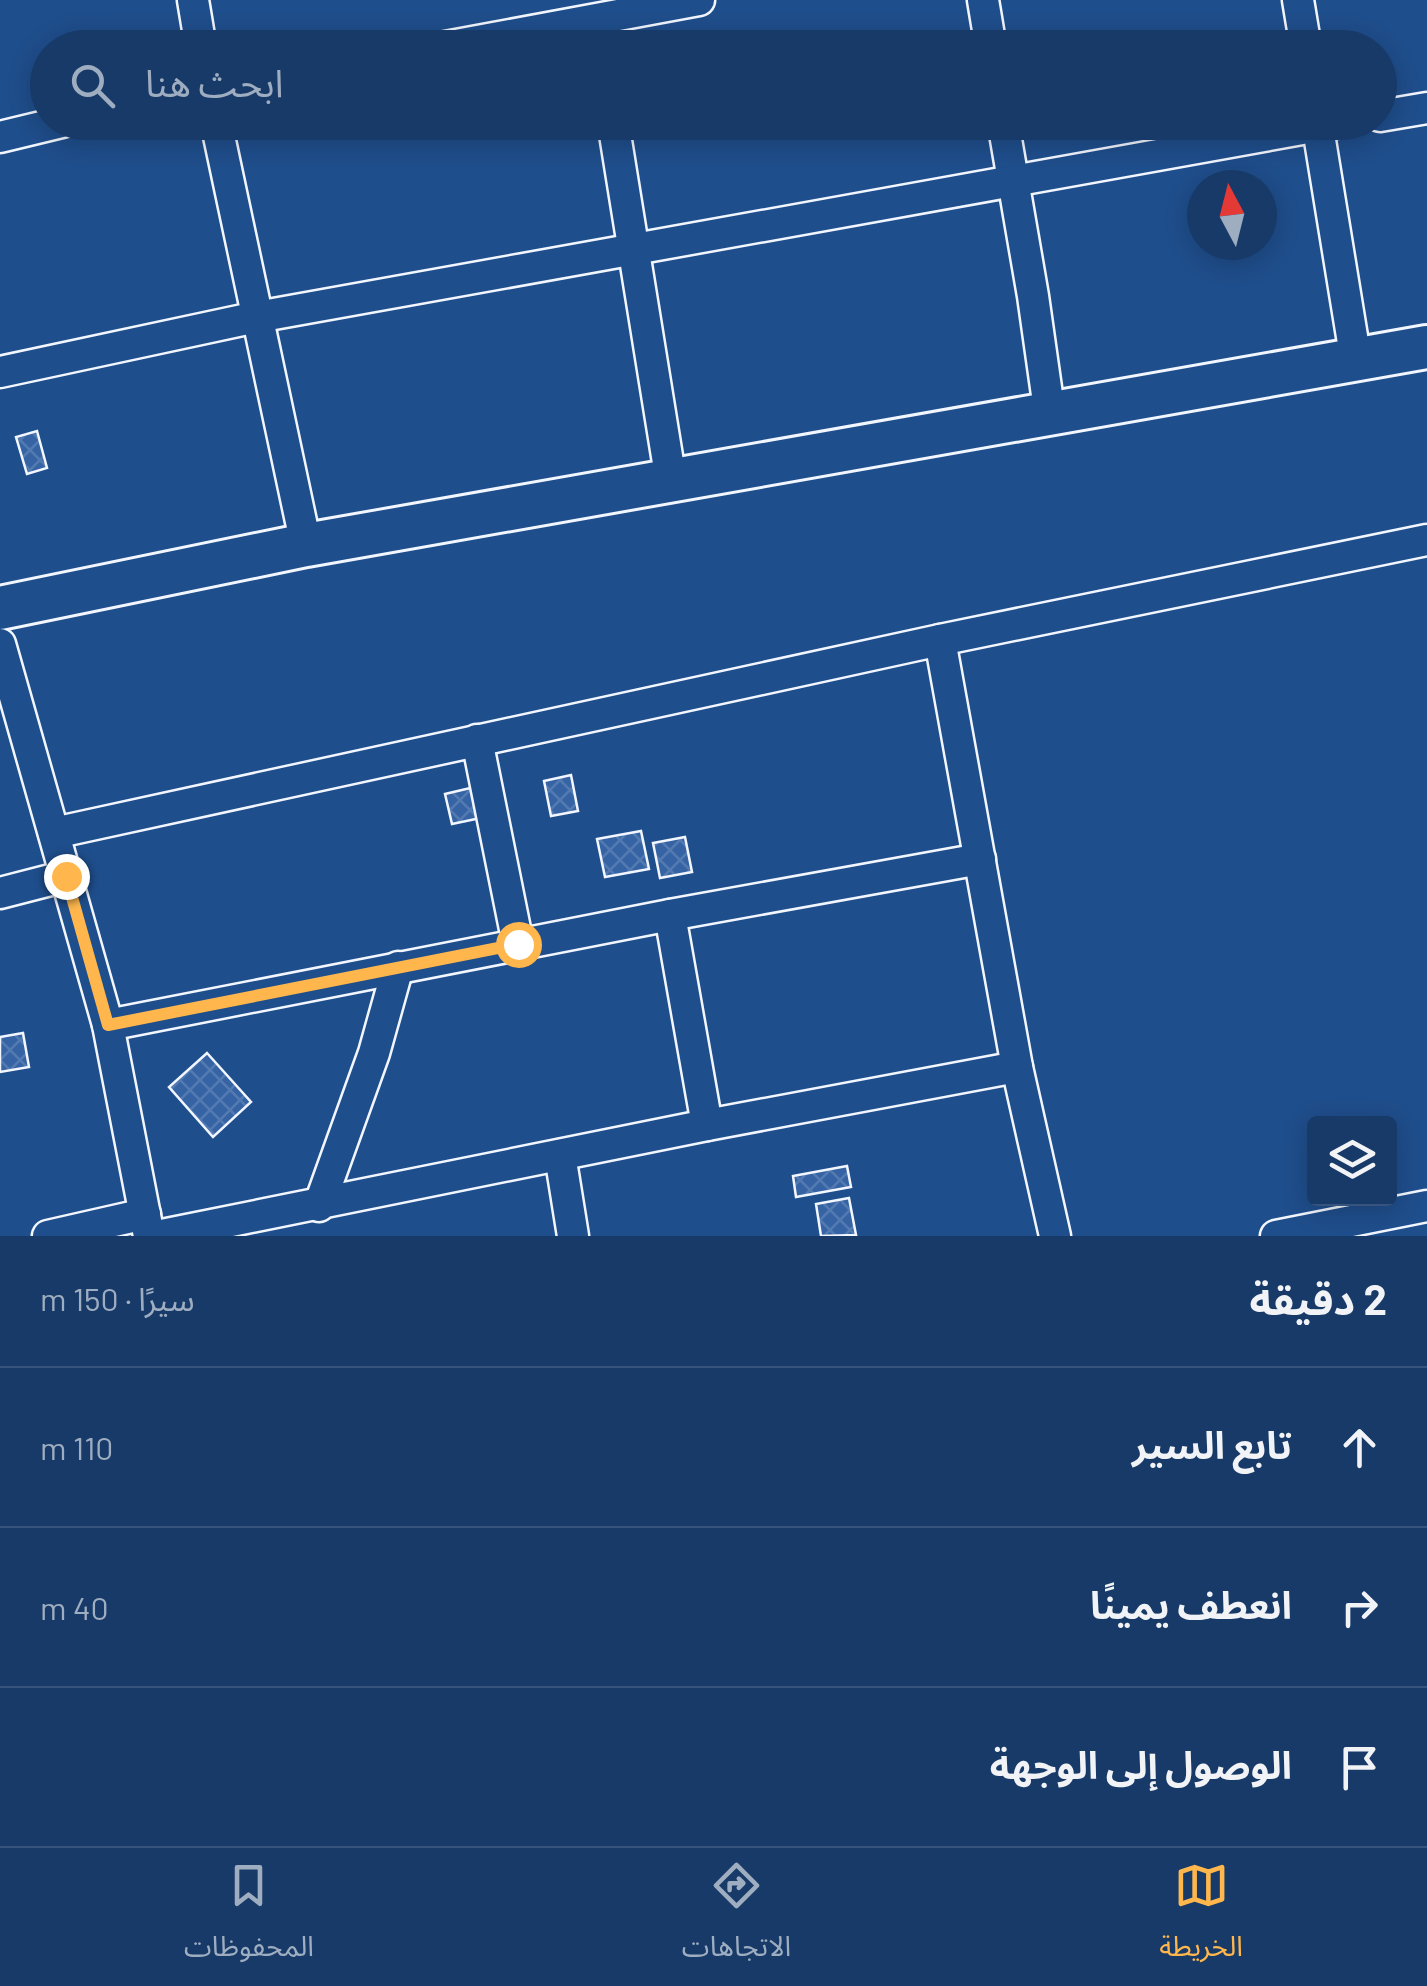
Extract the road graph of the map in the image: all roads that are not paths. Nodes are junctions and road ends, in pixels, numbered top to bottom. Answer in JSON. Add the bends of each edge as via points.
{"nodes":[{"id":1,"x":193,"y":0,"type":"edge"},
{"id":2,"x":699,"y":0,"type":"edge"},
{"id":3,"x":983,"y":0,"type":"edge"},
{"id":4,"x":1298,"y":0,"type":"edge"},
{"id":5,"x":596,"y":22,"type":"edge"},
{"id":6,"x":198,"y":30,"type":"edge"},
{"id":7,"x":548,"y":30,"type":"edge"},
{"id":8,"x":987,"y":30,"type":"edge"},
{"id":9,"x":1303,"y":30,"type":"edge"},
{"id":10,"x":1427,"y":108,"type":"edge"},
{"id":11,"x":1397,"y":113,"type":"edge"},
{"id":12,"x":30,"y":129,"type":"edge"},
{"id":13,"x":0,"y":136,"type":"edge"},
{"id":14,"x":220,"y":140,"type":"edge"},
{"id":15,"x":616,"y":140,"type":"edge"},
{"id":16,"x":1006,"y":140,"type":"edge"},
{"id":17,"x":1239,"y":140,"type":"edge"},
{"id":18,"x":1327,"y":140,"type":"edge"},
{"id":19,"x":1012,"y":182,"type":"junction"},
{"id":20,"x":634,"y":247,"type":"junction"},
{"id":21,"x":257,"y":317,"type":"junction"},
{"id":22,"x":1427,"y":347,"type":"edge"},
{"id":23,"x":1356,"y":362,"type":"junction"},
{"id":24,"x":0,"y":372,"type":"edge"},
{"id":25,"x":1050,"y":416,"type":"junction"},
{"id":26,"x":671,"y":480,"type":"junction"},
{"id":27,"x":1427,"y":540,"type":"edge"},
{"id":28,"x":306,"y":545,"type":"junction"},
{"id":29,"x":0,"y":608,"type":"edge"},
{"id":30,"x":940,"y":640,"type":"junction"},
{"id":31,"x":0,"y":644,"type":"edge"},
{"id":32,"x":477,"y":740,"type":"junction"},
{"id":33,"x":54,"y":833,"type":"junction"},
{"id":34,"x":980,"y":859,"type":"junction"},
{"id":35,"x":66,"y":876,"type":"junction"},
{"id":36,"x":0,"y":893,"type":"edge"},
{"id":37,"x":670,"y":915,"type":"junction"},
{"id":38,"x":518,"y":944,"type":"junction"},
{"id":39,"x":398,"y":967,"type":"junction"},
{"id":40,"x":108,"y":1025,"type":"junction"},
{"id":41,"x":1017,"y":1068,"type":"junction"},
{"id":42,"x":707,"y":1125,"type":"junction"},
{"id":43,"x":560,"y":1155,"type":"junction"},
{"id":44,"x":319,"y":1206,"type":"junction"},
{"id":45,"x":1427,"y":1206,"type":"edge"},
{"id":46,"x":150,"y":1229,"type":"edge"},
{"id":47,"x":48,"y":1236,"type":"edge"},
{"id":48,"x":573,"y":1236,"type":"edge"},
{"id":49,"x":1055,"y":1236,"type":"edge"},
{"id":50,"x":1276,"y":1236,"type":"edge"}],
"edges":[{"from":1,"to":6,"type":"street"},
{"from":2,"to":5,"type":"street"},
{"from":3,"to":8,"type":"street"},
{"from":4,"to":9,"type":"street"},
{"from":5,"to":7,"type":"street"},
{"from":10,"to":11,"type":"street"},
{"from":12,"to":13,"type":"street"},
{"from":14,"to":21,"type":"street"},
{"from":15,"to":20,"type":"street"},
{"from":16,"to":19,"type":"street"},
{"from":17,"to":19,"type":"street"},
{"from":18,"to":23,"type":"street"},
{"from":19,"to":20,"type":"street"},
{"from":19,"to":25,"type":"street"},
{"from":20,"to":21,"type":"street"},
{"from":20,"to":26,"type":"street"},
{"from":21,"to":24,"type":"street"},
{"from":21,"to":28,"type":"street"},
{"from":22,"to":23,"type":"highway"},
{"from":23,"to":25,"type":"highway"},
{"from":25,"to":26,"type":"highway"},
{"from":26,"to":28,"type":"highway"},
{"from":27,"to":30,"type":"street"},
{"from":28,"to":29,"type":"highway"},
{"from":30,"to":32,"type":"street"},
{"from":30,"to":34,"type":"street"},
{"from":31,"to":33,"type":"street"},
{"from":32,"to":33,"type":"street"},
{"from":32,"to":38,"type":"street"},
{"from":33,"to":35,"type":"street"},
{"from":34,"to":37,"type":"street"},
{"from":34,"to":41,"type":"street"},
{"from":35,"to":36,"type":"street"},
{"from":35,"to":40,"type":"street"},
{"from":37,"to":38,"type":"street"},
{"from":37,"to":42,"type":"street"},
{"from":38,"to":39,"type":"street"},
{"from":39,"to":40,"type":"street"},
{"from":39,"to":44,"type":"street"},
{"from":40,"to":46,"type":"street"},
{"from":41,"to":42,"type":"street"},
{"from":41,"to":49,"type":"street"},
{"from":42,"to":43,"type":"street"},
{"from":43,"to":44,"type":"street"},
{"from":43,"to":48,"type":"street"},
{"from":44,"to":46,"type":"street"},
{"from":45,"to":50,"type":"street"},
{"from":46,"to":47,"type":"street"}]}
